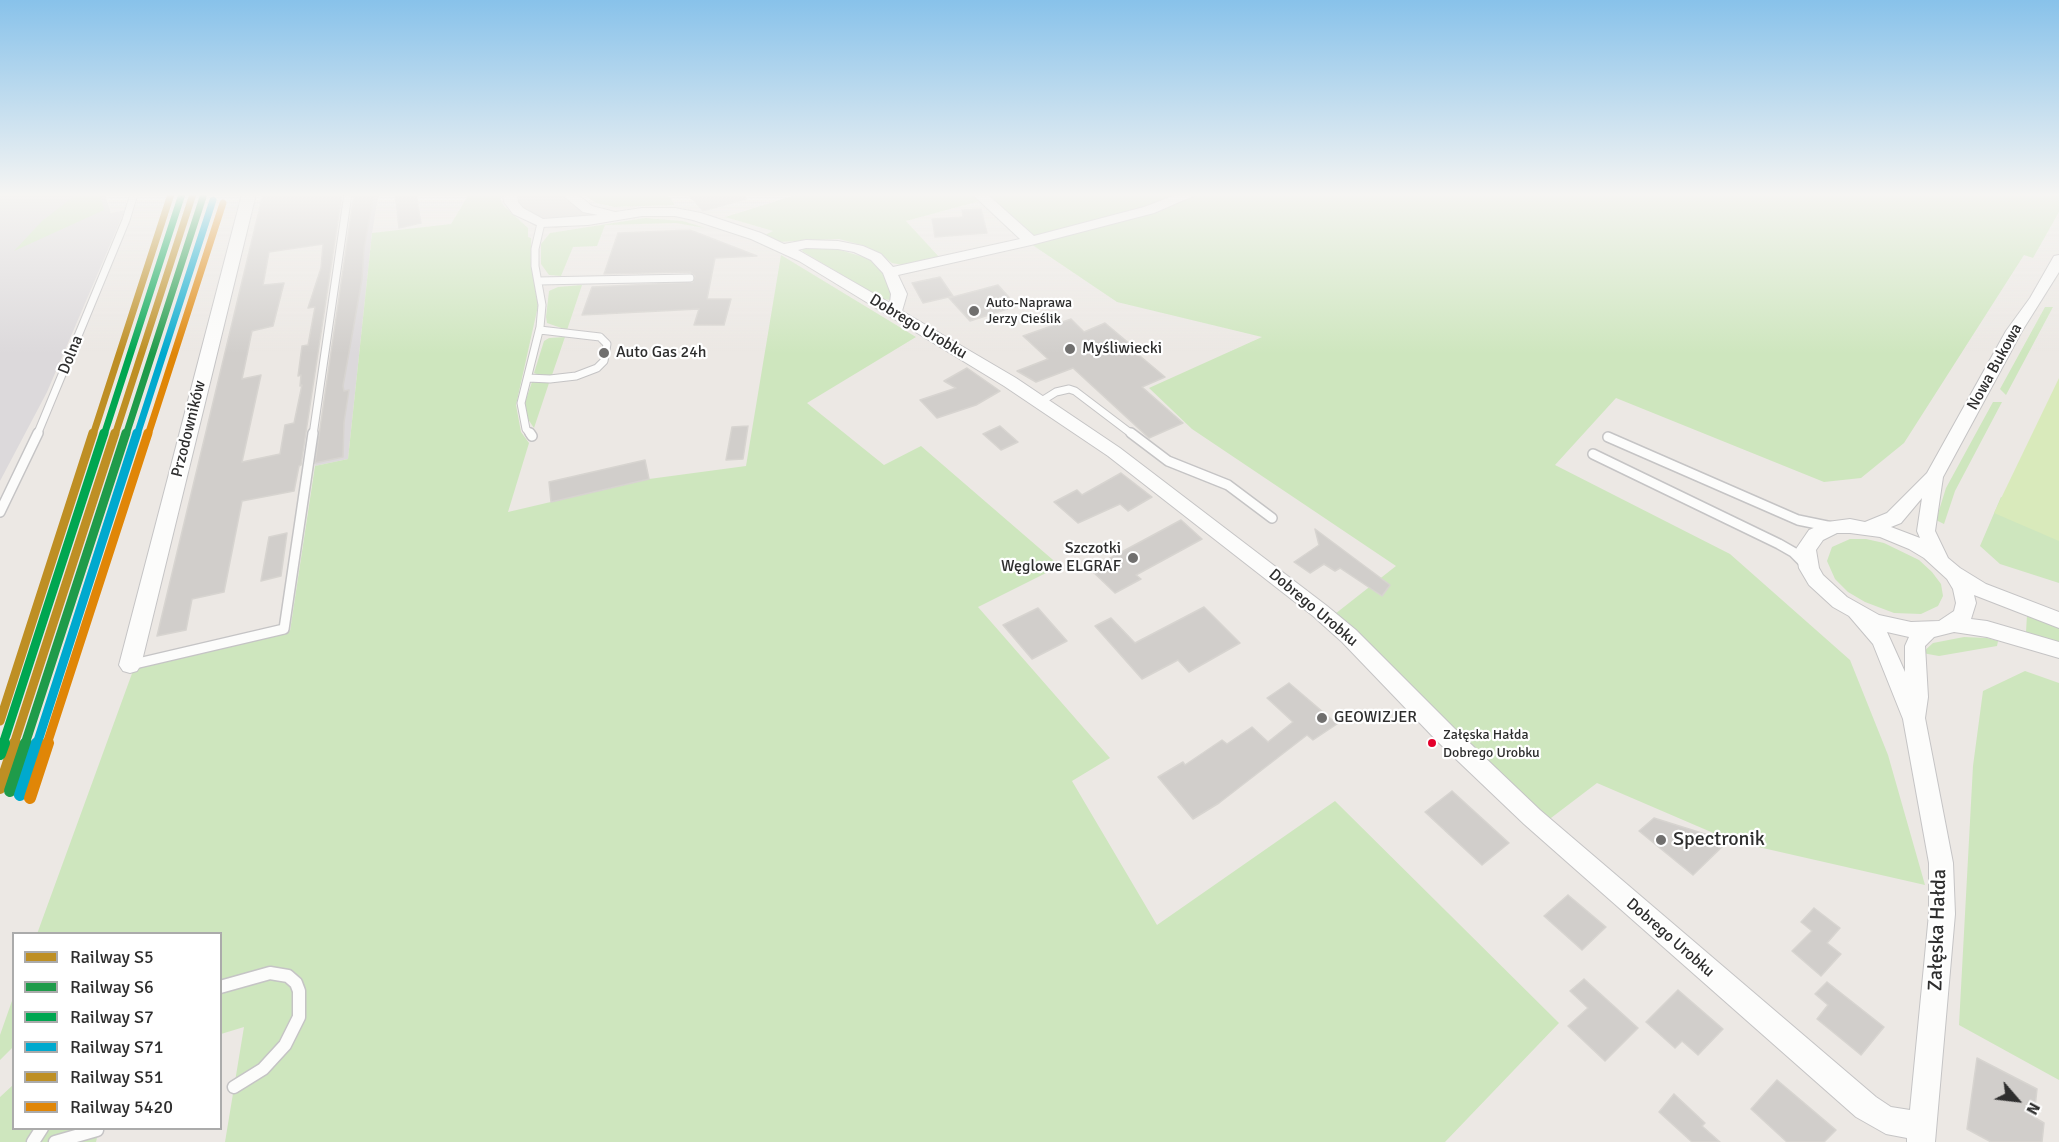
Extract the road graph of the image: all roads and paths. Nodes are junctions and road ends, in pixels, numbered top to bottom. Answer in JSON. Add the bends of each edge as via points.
{"nodes":[{"id":1,"x":115,"y":247,"type":"edge"},
{"id":2,"x":236,"y":247,"type":"edge"},
{"id":3,"x":340,"y":247,"type":"edge"},
{"id":4,"x":535,"y":247,"type":"edge"},
{"id":5,"x":788,"y":247,"type":"edge"},
{"id":6,"x":850,"y":247,"type":"edge"},
{"id":7,"x":1002,"y":247,"type":"edge"},
{"id":8,"x":784,"y":248,"type":"joint"},
{"id":9,"x":2057,"y":267,"type":"edge"},
{"id":10,"x":890,"y":272,"type":"junction"},
{"id":11,"x":690,"y":278,"type":"dead end"},
{"id":12,"x":538,"y":281,"type":"junction"},
{"id":13,"x":892,"y":312,"type":"junction"},
{"id":14,"x":540,"y":330,"type":"junction"},
{"id":15,"x":528,"y":378,"type":"junction"},
{"id":16,"x":1040,"y":402,"type":"junction"},
{"id":17,"x":532,"y":436,"type":"dead end"},
{"id":18,"x":1608,"y":437,"type":"dead end"},
{"id":19,"x":1593,"y":454,"type":"dead end"},
{"id":20,"x":1934,"y":477,"type":"junction"},
{"id":21,"x":0,"y":512,"type":"edge"},
{"id":22,"x":1272,"y":518,"type":"dead end"},
{"id":23,"x":1834,"y":527,"type":"junction"},
{"id":24,"x":1867,"y":527,"type":"junction"},
{"id":25,"x":1809,"y":568,"type":"junction"},
{"id":26,"x":1949,"y":569,"type":"junction"},
{"id":27,"x":1857,"y":613,"type":"junction"},
{"id":28,"x":2059,"y":620,"type":"edge"},
{"id":29,"x":1953,"y":624,"type":"junction"},
{"id":30,"x":1927,"y":631,"type":"junction"},
{"id":31,"x":2059,"y":650,"type":"edge"},
{"id":32,"x":130,"y":664,"type":"joint"},
{"id":33,"x":1914,"y":719,"type":"junction"},
{"id":34,"x":222,"y":986,"type":"edge"},
{"id":35,"x":234,"y":1088,"type":"dead end"},
{"id":36,"x":98,"y":1130,"type":"dead end"},
{"id":37,"x":1921,"y":1134,"type":"edge"},
{"id":38,"x":55,"y":1142,"type":"edge"}],
"edges":[{"from":1,"to":21,"type":"lane","name":"Dolna","via":[[38,435]]},
{"from":2,"to":32,"type":"street","name":"Przodowników"},
{"from":3,"to":32,"type":"lane","via":[[284,629]]},
{"from":4,"to":12,"type":"lane"},
{"from":5,"to":8,"type":"street"},
{"from":6,"to":10,"type":"street","via":[[876,257]]},
{"from":7,"to":10,"type":"street"},
{"from":8,"to":13,"type":"street","name":"Dobrego Urobku"},
{"from":9,"to":20,"type":"street","name":"Nowa Bukowa","via":[[2014,330]]},
{"from":10,"to":13,"type":"street","via":[[899,294]]},
{"from":11,"to":12,"type":"lane"},
{"from":12,"to":14,"type":"lane","via":[[542,305]]},
{"from":13,"to":16,"type":"street","name":"Dobrego Urobku"},
{"from":14,"to":15,"type":"lane"},
{"from":14,"to":15,"type":"lane","via":[[600,337],[607,344],[604,361],[576,376]]},
{"from":15,"to":17,"type":"lane","via":[[521,403],[526,429]]},
{"from":16,"to":22,"type":"lane","via":[[1062,390],[1080,394],[1168,461],[1228,485]]},
{"from":16,"to":37,"type":"street","name":"Dobrego Urobku","via":[[1136,469],[1325,615],[1532,818],[1866,1107]]},
{"from":18,"to":23,"type":"lane","via":[[1791,517]]},
{"from":19,"to":25,"type":"lane","via":[[1779,544]]},
{"from":20,"to":24,"type":"street","name":"Nowa Bukowa","via":[[1894,518]]},
{"from":20,"to":26,"type":"street","name":"Nowa Bukowa","via":[[1926,531],[1934,551]]},
{"from":23,"to":24,"type":"street"},
{"from":23,"to":25,"type":"street","via":[[1816,535],[1806,549]]},
{"from":24,"to":26,"type":"street","via":[[1916,544]]},
{"from":25,"to":27,"type":"street","via":[[1826,591]]},
{"from":26,"to":28,"type":"street","via":[[1979,589]]},
{"from":26,"to":29,"type":"street","name":"Nowa Bukowa","via":[[1964,589],[1966,603],[1963,615]]},
{"from":27,"to":30,"type":"street","via":[[1893,627]]},
{"from":27,"to":33,"type":"street","name":"Załęska Hałda","via":[[1882,640]]},
{"from":29,"to":30,"type":"street"},
{"from":29,"to":31,"type":"street"},
{"from":30,"to":33,"type":"street","name":"Załęska Hałda","via":[[1918,637],[1915,646]]},
{"from":33,"to":37,"type":"street","name":"Załęska Hałda","via":[[1941,863],[1942,914]]},
{"from":34,"to":35,"type":"lane","via":[[270,973],[288,976],[299,991],[299,1017],[285,1046],[263,1069]]},
{"from":36,"to":38,"type":"lane"}]}
